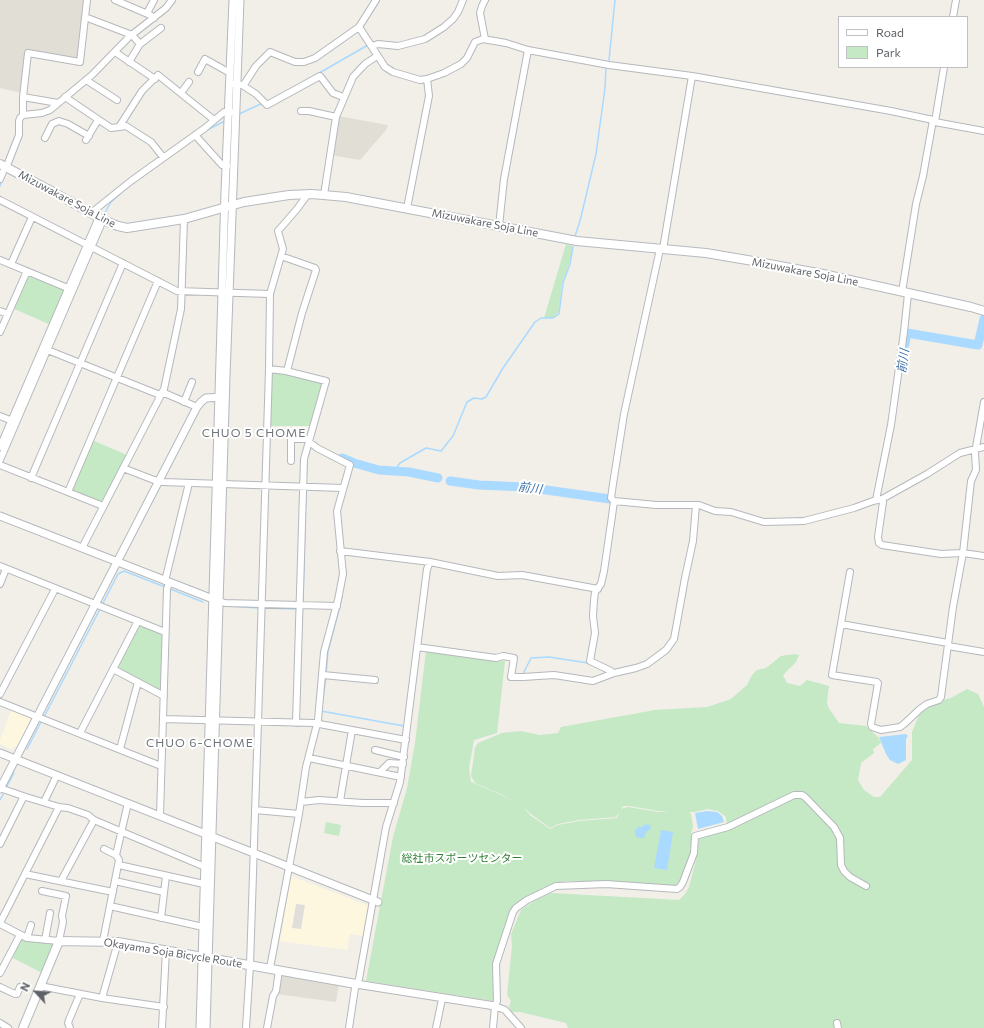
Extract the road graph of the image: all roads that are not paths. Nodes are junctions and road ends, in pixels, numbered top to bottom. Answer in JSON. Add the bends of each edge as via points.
{"nodes":[{"id":1,"x":87,"y":0,"type":"edge"},
{"id":2,"x":115,"y":0,"type":"edge"},
{"id":3,"x":154,"y":0,"type":"edge"},
{"id":4,"x":172,"y":0,"type":"edge"},
{"id":5,"x":233,"y":0,"type":"edge"},
{"id":6,"x":240,"y":0,"type":"edge"},
{"id":7,"x":376,"y":0,"type":"edge"},
{"id":8,"x":463,"y":0,"type":"edge"},
{"id":9,"x":485,"y":0,"type":"edge"},
{"id":10,"x":956,"y":0,"type":"edge"},
{"id":11,"x":122,"y":2,"type":"edge"},
{"id":12,"x":147,"y":13,"type":"junction"},
{"id":13,"x":953,"y":16,"type":"edge"},
{"id":14,"x":85,"y":17,"type":"junction"},
{"id":15,"x":154,"y":18,"type":"junction"},
{"id":16,"x":359,"y":27,"type":"junction"},
{"id":17,"x":161,"y":28,"type":"dead end"},
{"id":18,"x":133,"y":36,"type":"junction"},
{"id":19,"x":485,"y":39,"type":"junction"},
{"id":20,"x":140,"y":44,"type":"junction"},
{"id":21,"x":371,"y":44,"type":"junction"},
{"id":22,"x":528,"y":50,"type":"junction"},
{"id":23,"x":116,"y":53,"type":"junction"},
{"id":24,"x":377,"y":56,"type":"junction"},
{"id":25,"x":129,"y":62,"type":"junction"},
{"id":26,"x":944,"y":68,"type":"edge"},
{"id":27,"x":198,"y":72,"type":"dead end"},
{"id":28,"x":230,"y":73,"type":"junction"},
{"id":29,"x":692,"y":76,"type":"junction"},
{"id":30,"x":155,"y":79,"type":"junction"},
{"id":31,"x":427,"y":79,"type":"junction"},
{"id":32,"x":87,"y":81,"type":"junction"},
{"id":33,"x":189,"y":82,"type":"dead end"},
{"id":34,"x":236,"y":84,"type":"junction"},
{"id":35,"x":181,"y":93,"type":"junction"},
{"id":36,"x":23,"y":97,"type":"junction"},
{"id":37,"x":343,"y":97,"type":"junction"},
{"id":38,"x":66,"y":98,"type":"junction"},
{"id":39,"x":117,"y":100,"type":"dead end"},
{"id":40,"x":58,"y":103,"type":"junction"},
{"id":41,"x":301,"y":111,"type":"dead end"},
{"id":42,"x":23,"y":115,"type":"junction"},
{"id":43,"x":232,"y":116,"type":"junction"},
{"id":44,"x":336,"y":117,"type":"junction"},
{"id":45,"x":98,"y":120,"type":"junction"},
{"id":46,"x":214,"y":120,"type":"junction"},
{"id":47,"x":934,"y":121,"type":"junction"},
{"id":48,"x":119,"y":127,"type":"junction"},
{"id":49,"x":984,"y":131,"type":"edge"},
{"id":50,"x":196,"y":137,"type":"junction"},
{"id":51,"x":45,"y":138,"type":"dead end"},
{"id":52,"x":163,"y":157,"type":"junction"},
{"id":53,"x":4,"y":166,"type":"edge"},
{"id":54,"x":227,"y":166,"type":"junction"},
{"id":55,"x":0,"y":179,"type":"edge"},
{"id":56,"x":308,"y":194,"type":"junction"},
{"id":57,"x":324,"y":195,"type":"junction"},
{"id":58,"x":0,"y":200,"type":"edge"},
{"id":59,"x":229,"y":207,"type":"junction"},
{"id":60,"x":407,"y":208,"type":"junction"},
{"id":61,"x":91,"y":213,"type":"junction"},
{"id":62,"x":32,"y":217,"type":"junction"},
{"id":63,"x":101,"y":219,"type":"junction"},
{"id":64,"x":184,"y":219,"type":"junction"},
{"id":65,"x":500,"y":226,"type":"junction"},
{"id":66,"x":89,"y":246,"type":"junction"},
{"id":67,"x":662,"y":249,"type":"junction"},
{"id":68,"x":281,"y":256,"type":"junction"},
{"id":69,"x":0,"y":260,"type":"edge"},
{"id":70,"x":123,"y":263,"type":"junction"},
{"id":71,"x":11,"y":264,"type":"junction"},
{"id":72,"x":27,"y":271,"type":"junction"},
{"id":73,"x":158,"y":281,"type":"junction"},
{"id":74,"x":70,"y":289,"type":"junction"},
{"id":75,"x":181,"y":292,"type":"junction"},
{"id":76,"x":226,"y":293,"type":"junction"},
{"id":77,"x":905,"y":293,"type":"junction"},
{"id":78,"x":270,"y":294,"type":"junction"},
{"id":79,"x":0,"y":311,"type":"edge"},
{"id":80,"x":984,"y":311,"type":"edge"},
{"id":81,"x":8,"y":314,"type":"junction"},
{"id":82,"x":0,"y":332,"type":"edge"},
{"id":83,"x":45,"y":349,"type":"junction"},
{"id":84,"x":80,"y":363,"type":"junction"},
{"id":85,"x":269,"y":369,"type":"junction"},
{"id":86,"x":287,"y":371,"type":"junction"},
{"id":87,"x":117,"y":377,"type":"junction"},
{"id":88,"x":192,"y":382,"type":"dead end"},
{"id":89,"x":161,"y":394,"type":"junction"},
{"id":90,"x":222,"y":397,"type":"junction"},
{"id":91,"x":184,"y":402,"type":"junction"},
{"id":92,"x":984,"y":402,"type":"edge"},
{"id":93,"x":198,"y":407,"type":"junction"},
{"id":94,"x":0,"y":416,"type":"edge"},
{"id":95,"x":13,"y":421,"type":"junction"},
{"id":96,"x":311,"y":443,"type":"junction"},
{"id":97,"x":0,"y":447,"type":"edge"},
{"id":98,"x":984,"y":448,"type":"edge"},
{"id":99,"x":976,"y":450,"type":"junction"},
{"id":100,"x":0,"y":460,"type":"edge"},
{"id":101,"x":291,"y":461,"type":"dead end"},
{"id":102,"x":0,"y":465,"type":"edge"},
{"id":103,"x":123,"y":468,"type":"junction"},
{"id":104,"x":31,"y":478,"type":"junction"},
{"id":105,"x":159,"y":481,"type":"junction"},
{"id":106,"x":189,"y":484,"type":"junction"},
{"id":107,"x":220,"y":484,"type":"junction"},
{"id":108,"x":265,"y":486,"type":"junction"},
{"id":109,"x":305,"y":487,"type":"junction"},
{"id":110,"x":344,"y":488,"type":"junction"},
{"id":111,"x":68,"y":492,"type":"junction"},
{"id":112,"x":879,"y":500,"type":"junction"},
{"id":113,"x":614,"y":501,"type":"junction"},
{"id":114,"x":696,"y":505,"type":"junction"},
{"id":115,"x":103,"y":506,"type":"junction"},
{"id":116,"x":0,"y":516,"type":"edge"},
{"id":117,"x":82,"y":548,"type":"junction"},
{"id":118,"x":342,"y":552,"type":"junction"},
{"id":119,"x":963,"y":553,"type":"junction"},
{"id":120,"x":984,"y":556,"type":"edge"},
{"id":121,"x":430,"y":562,"type":"junction"},
{"id":122,"x":117,"y":563,"type":"junction"},
{"id":123,"x":3,"y":568,"type":"edge"},
{"id":124,"x":850,"y":572,"type":"dead end"},
{"id":125,"x":0,"y":584,"type":"edge"},
{"id":126,"x":167,"y":585,"type":"junction"},
{"id":127,"x":55,"y":589,"type":"junction"},
{"id":128,"x":598,"y":589,"type":"junction"},
{"id":129,"x":216,"y":600,"type":"junction"},
{"id":130,"x":299,"y":605,"type":"junction"},
{"id":131,"x":99,"y":606,"type":"junction"},
{"id":132,"x":261,"y":606,"type":"junction"},
{"id":133,"x":337,"y":606,"type":"junction"},
{"id":134,"x":138,"y":621,"type":"junction"},
{"id":135,"x":841,"y":624,"type":"junction"},
{"id":136,"x":166,"y":632,"type":"junction"},
{"id":137,"x":948,"y":644,"type":"junction"},
{"id":138,"x":417,"y":647,"type":"junction"},
{"id":139,"x":984,"y":652,"type":"edge"},
{"id":140,"x":113,"y":669,"type":"junction"},
{"id":141,"x":611,"y":671,"type":"dead end"},
{"id":142,"x":325,"y":676,"type":"junction"},
{"id":143,"x":375,"y":680,"type":"dead end"},
{"id":144,"x":138,"y":682,"type":"junction"},
{"id":145,"x":0,"y":694,"type":"edge"},
{"id":146,"x":164,"y":696,"type":"junction"},
{"id":147,"x":0,"y":702,"type":"edge"},
{"id":148,"x":41,"y":718,"type":"junction"},
{"id":149,"x":163,"y":719,"type":"junction"},
{"id":150,"x":213,"y":720,"type":"junction"},
{"id":151,"x":258,"y":722,"type":"junction"},
{"id":152,"x":296,"y":723,"type":"junction"},
{"id":153,"x":319,"y":724,"type":"junction"},
{"id":154,"x":352,"y":730,"type":"junction"},
{"id":155,"x":80,"y":734,"type":"junction"},
{"id":156,"x":406,"y":740,"type":"junction"},
{"id":157,"x":120,"y":750,"type":"junction"},
{"id":158,"x":374,"y":750,"type":"dead end"},
{"id":159,"x":0,"y":753,"type":"edge"},
{"id":160,"x":404,"y":757,"type":"junction"},
{"id":161,"x":16,"y":759,"type":"junction"},
{"id":162,"x":310,"y":759,"type":"junction"},
{"id":163,"x":403,"y":764,"type":"junction"},
{"id":164,"x":162,"y":766,"type":"junction"},
{"id":165,"x":346,"y":766,"type":"junction"},
{"id":166,"x":380,"y":772,"type":"junction"},
{"id":167,"x":57,"y":775,"type":"junction"},
{"id":168,"x":401,"y":777,"type":"junction"},
{"id":169,"x":3,"y":789,"type":"edge"},
{"id":170,"x":26,"y":797,"type":"junction"},
{"id":171,"x":340,"y":801,"type":"junction"},
{"id":172,"x":44,"y":802,"type":"junction"},
{"id":173,"x":302,"y":802,"type":"junction"},
{"id":174,"x":128,"y":803,"type":"junction"},
{"id":175,"x":394,"y":803,"type":"junction"},
{"id":176,"x":59,"y":807,"type":"junction"},
{"id":177,"x":255,"y":810,"type":"junction"},
{"id":178,"x":299,"y":814,"type":"junction"},
{"id":179,"x":160,"y":816,"type":"junction"},
{"id":180,"x":94,"y":820,"type":"junction"},
{"id":181,"x":121,"y":831,"type":"junction"},
{"id":182,"x":209,"y":835,"type":"junction"},
{"id":183,"x":0,"y":844,"type":"edge"},
{"id":184,"x":104,"y":849,"type":"dead end"},
{"id":185,"x":253,"y":852,"type":"junction"},
{"id":186,"x":116,"y":855,"type":"junction"},
{"id":187,"x":119,"y":865,"type":"junction"},
{"id":188,"x":289,"y":866,"type":"junction"},
{"id":189,"x":205,"y":867,"type":"junction"},
{"id":190,"x":25,"y":874,"type":"junction"},
{"id":191,"x":166,"y":876,"type":"junction"},
{"id":192,"x":115,"y":880,"type":"junction"},
{"id":193,"x":61,"y":881,"type":"junction"},
{"id":194,"x":204,"y":884,"type":"junction"},
{"id":195,"x":866,"y":886,"type":"dead end"},
{"id":196,"x":42,"y":891,"type":"dead end"},
{"id":197,"x":113,"y":892,"type":"junction"},
{"id":198,"x":164,"y":892,"type":"junction"},
{"id":199,"x":376,"y":901,"type":"junction"},
{"id":200,"x":110,"y":906,"type":"junction"},
{"id":201,"x":50,"y":913,"type":"dead end"},
{"id":202,"x":160,"y":918,"type":"junction"},
{"id":203,"x":0,"y":924,"type":"edge"},
{"id":204,"x":31,"y":925,"type":"dead end"},
{"id":205,"x":203,"y":927,"type":"junction"},
{"id":206,"x":20,"y":934,"type":"junction"},
{"id":207,"x":27,"y":938,"type":"junction"},
{"id":208,"x":45,"y":940,"type":"junction"},
{"id":209,"x":103,"y":940,"type":"junction"},
{"id":210,"x":59,"y":941,"type":"junction"},
{"id":211,"x":118,"y":942,"type":"junction"},
{"id":212,"x":166,"y":950,"type":"junction"},
{"id":213,"x":205,"y":957,"type":"junction"},
{"id":214,"x":250,"y":965,"type":"junction"},
{"id":215,"x":270,"y":968,"type":"junction"},
{"id":216,"x":279,"y":970,"type":"junction"},
{"id":217,"x":0,"y":973,"type":"edge"},
{"id":218,"x":356,"y":984,"type":"junction"},
{"id":219,"x":40,"y":986,"type":"junction"},
{"id":220,"x":0,"y":987,"type":"edge"},
{"id":221,"x":20,"y":987,"type":"dead end"},
{"id":222,"x":80,"y":994,"type":"junction"},
{"id":223,"x":102,"y":998,"type":"junction"},
{"id":224,"x":442,"y":999,"type":"junction"},
{"id":225,"x":495,"y":1006,"type":"junction"},
{"id":226,"x":164,"y":1007,"type":"junction"},
{"id":227,"x":0,"y":1023,"type":"edge"},
{"id":228,"x":436,"y":1027,"type":"edge"},
{"id":229,"x":8,"y":1028,"type":"edge"},
{"id":230,"x":23,"y":1028,"type":"edge"},
{"id":231,"x":70,"y":1028,"type":"edge"},
{"id":232,"x":162,"y":1028,"type":"edge"},
{"id":233,"x":200,"y":1028,"type":"edge"},
{"id":234,"x":206,"y":1028,"type":"edge"},
{"id":235,"x":246,"y":1028,"type":"edge"},
{"id":236,"x":266,"y":1028,"type":"edge"},
{"id":237,"x":349,"y":1028,"type":"edge"},
{"id":238,"x":444,"y":1028,"type":"edge"},
{"id":239,"x":493,"y":1028,"type":"edge"},
{"id":240,"x":521,"y":1028,"type":"edge"}],
"edges":[{"from":1,"to":14,"type":"street"},
{"from":2,"to":11,"type":"street"},
{"from":3,"to":12,"type":"street"},
{"from":4,"to":15,"type":"street"},
{"from":5,"to":28,"type":"street"},
{"from":6,"to":34,"type":"street"},
{"from":7,"to":16,"type":"street"},
{"from":8,"to":21,"type":"street","via":[[453,19],[425,39],[398,46]]},
{"from":9,"to":19,"type":"street","via":[[480,13]]},
{"from":10,"to":13,"type":"street"},
{"from":11,"to":12,"type":"street"},
{"from":12,"to":15,"type":"street"},
{"from":14,"to":18,"type":"street"},
{"from":14,"to":36,"type":"street","via":[[80,62],[28,53]]},
{"from":15,"to":18,"type":"street"},
{"from":16,"to":21,"type":"street"},
{"from":16,"to":34,"type":"street","via":[[315,58],[304,62],[295,62],[270,52],[245,83]]},
{"from":17,"to":20,"type":"street"},
{"from":18,"to":20,"type":"street"},
{"from":18,"to":23,"type":"street"},
{"from":19,"to":22,"type":"street"},
{"from":19,"to":31,"type":"street","via":[[475,42],[461,64]]},
{"from":20,"to":25,"type":"street"},
{"from":21,"to":24,"type":"street"},
{"from":22,"to":29,"type":"street","via":[[609,65]]},
{"from":22,"to":65,"type":"street","via":[[504,179]]},
{"from":23,"to":25,"type":"street"},
{"from":23,"to":32,"type":"street"},
{"from":24,"to":31,"type":"street","via":[[385,67],[393,72],[410,78]]},
{"from":24,"to":37,"type":"street","via":[[358,70]]},
{"from":25,"to":30,"type":"street"},
{"from":26,"to":47,"type":"street"},
{"from":27,"to":28,"type":"street","via":[[205,59]]},
{"from":28,"to":34,"type":"street"},
{"from":29,"to":47,"type":"street"},
{"from":29,"to":67,"type":"street"},
{"from":30,"to":35,"type":"street","via":[[158,75]]},
{"from":30,"to":48,"type":"street","via":[[142,91]]},
{"from":31,"to":60,"type":"street","via":[[429,96]]},
{"from":32,"to":38,"type":"street"},
{"from":32,"to":39,"type":"street"},
{"from":33,"to":35,"type":"street"},
{"from":34,"to":37,"type":"street","via":[[267,105],[320,76],[333,93]]},
{"from":34,"to":43,"type":"street"},
{"from":35,"to":46,"type":"street"},
{"from":36,"to":40,"type":"street"},
{"from":36,"to":42,"type":"street"},
{"from":37,"to":44,"type":"street"},
{"from":38,"to":40,"type":"street"},
{"from":38,"to":45,"type":"street"},
{"from":40,"to":42,"type":"street","via":[[42,113]]},
{"from":41,"to":44,"type":"street"},
{"from":42,"to":53,"type":"street","via":[[19,122],[19,135]]},
{"from":43,"to":46,"type":"street","via":[[224,112]]},
{"from":43,"to":54,"type":"street"},
{"from":43,"to":59,"type":"street"},
{"from":44,"to":57,"type":"street"},
{"from":45,"to":48,"type":"street","via":[[111,128]]},
{"from":45,"to":51,"type":"street","via":[[87,138],[68,124],[59,121],[52,124]]},
{"from":46,"to":50,"type":"street"},
{"from":47,"to":49,"type":"street"},
{"from":47,"to":77,"type":"street","via":[[916,204]]},
{"from":48,"to":52,"type":"street","via":[[126,126],[152,142]]},
{"from":50,"to":52,"type":"street"},
{"from":50,"to":54,"type":"street","via":[[222,165]]},
{"from":52,"to":61,"type":"street"},
{"from":53,"to":55,"type":"street"},
{"from":53,"to":61,"type":"main road","name":"Mizuwakare Soja Line"},
{"from":54,"to":59,"type":"street"},
{"from":56,"to":57,"type":"main road","name":"Mizuwakare Soja Line"},
{"from":56,"to":59,"type":"main road","name":"Mizuwakare Soja Line","via":[[244,202]]},
{"from":56,"to":68,"type":"street","via":[[278,231],[283,249]]},
{"from":57,"to":60,"type":"main road","name":"Mizuwakare Soja Line"},
{"from":58,"to":62,"type":"street"},
{"from":59,"to":64,"type":"main road","name":"Mizuwakare Soja Line"},
{"from":59,"to":76,"type":"street"},
{"from":60,"to":65,"type":"main road","name":"Mizuwakare Soja Line"},
{"from":61,"to":63,"type":"main road","name":"Mizuwakare Soja Line"},
{"from":62,"to":66,"type":"street"},
{"from":62,"to":71,"type":"street"},
{"from":63,"to":64,"type":"main road","name":"Mizuwakare Soja Line","via":[[127,228]]},
{"from":63,"to":66,"type":"street"},
{"from":64,"to":75,"type":"street"},
{"from":65,"to":67,"type":"main road","name":"Mizuwakare Soja Line","via":[[577,241]]},
{"from":66,"to":70,"type":"street"},
{"from":66,"to":74,"type":"street"},
{"from":67,"to":77,"type":"main road","name":"Mizuwakare Soja Line","via":[[753,261]]},
{"from":67,"to":113,"type":"street","via":[[624,414],[612,484],[611,498]]},
{"from":68,"to":78,"type":"street"},
{"from":68,"to":86,"type":"street","via":[[316,270]]},
{"from":69,"to":71,"type":"street"},
{"from":70,"to":73,"type":"street"},
{"from":70,"to":84,"type":"street"},
{"from":71,"to":72,"type":"street"},
{"from":72,"to":74,"type":"street"},
{"from":72,"to":81,"type":"street"},
{"from":73,"to":75,"type":"street"},
{"from":73,"to":87,"type":"street"},
{"from":74,"to":83,"type":"street"},
{"from":75,"to":76,"type":"street"},
{"from":75,"to":89,"type":"street","via":[[181,309]]},
{"from":76,"to":78,"type":"street"},
{"from":76,"to":90,"type":"street"},
{"from":77,"to":80,"type":"main road","name":"Mizuwakare Soja Line"},
{"from":77,"to":112,"type":"street","via":[[904,332]]},
{"from":78,"to":85,"type":"street"},
{"from":79,"to":81,"type":"street"},
{"from":81,"to":82,"type":"street"},
{"from":83,"to":84,"type":"street"},
{"from":83,"to":95,"type":"street"},
{"from":84,"to":87,"type":"street"},
{"from":84,"to":104,"type":"street"},
{"from":85,"to":86,"type":"street"},
{"from":85,"to":108,"type":"street"},
{"from":86,"to":96,"type":"street","via":[[326,381]]},
{"from":87,"to":89,"type":"street"},
{"from":87,"to":111,"type":"street"},
{"from":88,"to":91,"type":"street"},
{"from":89,"to":91,"type":"street"},
{"from":89,"to":103,"type":"street"},
{"from":90,"to":93,"type":"street","via":[[206,398]]},
{"from":90,"to":107,"type":"street"},
{"from":91,"to":93,"type":"street"},
{"from":92,"to":99,"type":"street"},
{"from":93,"to":105,"type":"street"},
{"from":94,"to":95,"type":"street"},
{"from":95,"to":97,"type":"street"},
{"from":95,"to":100,"type":"street"},
{"from":96,"to":101,"type":"street","via":[[306,439],[292,439]]},
{"from":96,"to":109,"type":"street","via":[[304,459]]},
{"from":96,"to":110,"type":"street","via":[[350,465]]},
{"from":98,"to":99,"type":"street"},
{"from":99,"to":112,"type":"street","via":[[960,453]]},
{"from":99,"to":119,"type":"street","via":[[976,470],[971,481]]},
{"from":102,"to":104,"type":"street"},
{"from":103,"to":105,"type":"street"},
{"from":103,"to":115,"type":"street"},
{"from":104,"to":111,"type":"street"},
{"from":105,"to":106,"type":"street"},
{"from":105,"to":122,"type":"street"},
{"from":106,"to":107,"type":"street"},
{"from":106,"to":126,"type":"street"},
{"from":107,"to":108,"type":"street"},
{"from":107,"to":129,"type":"street"},
{"from":108,"to":109,"type":"street"},
{"from":108,"to":132,"type":"street"},
{"from":109,"to":110,"type":"street"},
{"from":109,"to":130,"type":"street"},
{"from":110,"to":118,"type":"street","via":[[337,511]]},
{"from":111,"to":115,"type":"street"},
{"from":112,"to":114,"type":"street","via":[[804,521],[764,522]]},
{"from":112,"to":119,"type":"street","via":[[883,502],[878,537],[882,545],[941,554]]},
{"from":113,"to":114,"type":"street"},
{"from":113,"to":128,"type":"street","via":[[604,571]]},
{"from":114,"to":138,"type":"street","via":[[693,541],[674,639],[666,650],[647,664],[593,681],[554,675],[517,677],[511,676],[514,658],[496,658]]},
{"from":115,"to":117,"type":"street"},
{"from":116,"to":117,"type":"street"},
{"from":117,"to":122,"type":"street"},
{"from":118,"to":121,"type":"street"},
{"from":118,"to":133,"type":"street","via":[[343,574]]},
{"from":119,"to":120,"type":"street"},
{"from":119,"to":137,"type":"street"},
{"from":121,"to":128,"type":"street","via":[[498,576],[522,575]]},
{"from":121,"to":138,"type":"street"},
{"from":122,"to":126,"type":"street"},
{"from":122,"to":131,"type":"street"},
{"from":123,"to":125,"type":"street"},
{"from":123,"to":127,"type":"street"},
{"from":124,"to":135,"type":"street"},
{"from":126,"to":129,"type":"street"},
{"from":126,"to":136,"type":"street"},
{"from":127,"to":131,"type":"street"},
{"from":127,"to":145,"type":"street"},
{"from":128,"to":141,"type":"street","via":[[594,600],[594,633],[590,661]]},
{"from":129,"to":132,"type":"street"},
{"from":129,"to":150,"type":"street"},
{"from":130,"to":132,"type":"street"},
{"from":130,"to":133,"type":"street"},
{"from":130,"to":152,"type":"street"},
{"from":131,"to":134,"type":"street"},
{"from":131,"to":148,"type":"street"},
{"from":132,"to":151,"type":"street"},
{"from":133,"to":142,"type":"street","via":[[324,652]]},
{"from":134,"to":136,"type":"street"},
{"from":134,"to":140,"type":"street"},
{"from":135,"to":137,"type":"street"},
{"from":135,"to":137,"type":"street","via":[[832,675],[878,683],[871,724],[875,729],[900,727],[923,706],[939,700]]},
{"from":136,"to":146,"type":"street"},
{"from":137,"to":139,"type":"street"},
{"from":138,"to":156,"type":"street"},
{"from":140,"to":144,"type":"street"},
{"from":140,"to":155,"type":"street"},
{"from":142,"to":143,"type":"street"},
{"from":142,"to":153,"type":"street"},
{"from":144,"to":146,"type":"street"},
{"from":144,"to":157,"type":"street"},
{"from":146,"to":149,"type":"street"},
{"from":147,"to":148,"type":"street"},
{"from":148,"to":155,"type":"street"},
{"from":148,"to":161,"type":"street"},
{"from":149,"to":150,"type":"street"},
{"from":149,"to":164,"type":"street"},
{"from":150,"to":151,"type":"street"},
{"from":150,"to":182,"type":"street"},
{"from":151,"to":152,"type":"street"},
{"from":151,"to":177,"type":"street"},
{"from":152,"to":153,"type":"street"},
{"from":153,"to":154,"type":"street"},
{"from":153,"to":162,"type":"street"},
{"from":154,"to":156,"type":"street"},
{"from":154,"to":165,"type":"street"},
{"from":155,"to":157,"type":"street"},
{"from":156,"to":160,"type":"street"},
{"from":157,"to":164,"type":"street"},
{"from":158,"to":160,"type":"street"},
{"from":159,"to":161,"type":"street"},
{"from":160,"to":163,"type":"street"},
{"from":161,"to":167,"type":"street"},
{"from":161,"to":169,"type":"street"},
{"from":162,"to":165,"type":"street"},
{"from":162,"to":173,"type":"street","via":[[306,767]]},
{"from":163,"to":166,"type":"street","via":[[389,763]]},
{"from":163,"to":168,"type":"street"},
{"from":164,"to":179,"type":"street"},
{"from":165,"to":166,"type":"street"},
{"from":165,"to":171,"type":"street"},
{"from":166,"to":168,"type":"street"},
{"from":167,"to":172,"type":"street"},
{"from":167,"to":174,"type":"street"},
{"from":168,"to":175,"type":"street"},
{"from":169,"to":170,"type":"street"},
{"from":170,"to":172,"type":"street"},
{"from":170,"to":183,"type":"street","via":[[23,798]]},
{"from":171,"to":173,"type":"street"},
{"from":171,"to":175,"type":"street"},
{"from":172,"to":176,"type":"street"},
{"from":173,"to":178,"type":"street"},
{"from":174,"to":179,"type":"street"},
{"from":174,"to":181,"type":"street"},
{"from":175,"to":199,"type":"street","via":[[386,827]]},
{"from":176,"to":180,"type":"street","via":[[88,815]]},
{"from":176,"to":190,"type":"street"},
{"from":177,"to":178,"type":"street"},
{"from":177,"to":185,"type":"street"},
{"from":178,"to":188,"type":"street"},
{"from":179,"to":182,"type":"street"},
{"from":180,"to":181,"type":"street"},
{"from":180,"to":193,"type":"street"},
{"from":181,"to":186,"type":"street"},
{"from":181,"to":189,"type":"street"},
{"from":182,"to":185,"type":"street"},
{"from":182,"to":189,"type":"street"},
{"from":182,"to":213,"type":"street"},
{"from":184,"to":186,"type":"street"},
{"from":185,"to":188,"type":"street"},
{"from":185,"to":214,"type":"street"},
{"from":186,"to":187,"type":"street"},
{"from":187,"to":191,"type":"street"},
{"from":187,"to":192,"type":"street"},
{"from":188,"to":199,"type":"street"},
{"from":188,"to":215,"type":"street"},
{"from":189,"to":194,"type":"street"},
{"from":190,"to":193,"type":"street"},
{"from":190,"to":203,"type":"street"},
{"from":191,"to":194,"type":"street"},
{"from":191,"to":198,"type":"street"},
{"from":192,"to":197,"type":"street"},
{"from":192,"to":198,"type":"street"},
{"from":193,"to":197,"type":"street"},
{"from":194,"to":205,"type":"street"},
{"from":195,"to":225,"type":"street","via":[[853,880],[841,866],[840,838],[834,827],[805,797],[794,794],[728,827],[695,836],[694,853],[683,882],[677,889],[571,884],[556,886],[527,900],[513,912],[496,964]]},
{"from":196,"to":210,"type":"street","via":[[66,896]]},
{"from":197,"to":200,"type":"street"},
{"from":198,"to":202,"type":"street"},
{"from":199,"to":218,"type":"street"},
{"from":200,"to":202,"type":"street"},
{"from":200,"to":209,"type":"street"},
{"from":201,"to":208,"type":"street"},
{"from":202,"to":205,"type":"street"},
{"from":203,"to":206,"type":"street"},
{"from":204,"to":207,"type":"street"},
{"from":205,"to":213,"type":"street"},
{"from":206,"to":207,"type":"street"},
{"from":206,"to":217,"type":"street"},
{"from":207,"to":208,"type":"street"},
{"from":208,"to":210,"type":"street"},
{"from":209,"to":210,"type":"main road","name":"Okayama Soja Bicycle Route"},
{"from":209,"to":211,"type":"main road","name":"Okayama Soja Bicycle Route"},
{"from":210,"to":219,"type":"main road"},
{"from":211,"to":212,"type":"main road","name":"Okayama Soja Bicycle Route"},
{"from":211,"to":223,"type":"street"},
{"from":212,"to":213,"type":"main road","name":"Okayama Soja Bicycle Route"},
{"from":212,"to":226,"type":"street"},
{"from":213,"to":214,"type":"main road","name":"Okayama Soja Bicycle Route"},
{"from":213,"to":233,"type":"street"},
{"from":213,"to":234,"type":"street"},
{"from":214,"to":215,"type":"main road","name":"Okayama Soja Bicycle Route"},
{"from":214,"to":235,"type":"street"},
{"from":215,"to":216,"type":"main road","name":"Okayama Soja Bicycle Route"},
{"from":216,"to":218,"type":"main road","name":"Okayama Soja Bicycle Route"},
{"from":216,"to":236,"type":"street"},
{"from":218,"to":224,"type":"street"},
{"from":218,"to":237,"type":"street"},
{"from":219,"to":222,"type":"street"},
{"from":219,"to":230,"type":"main road"},
{"from":220,"to":221,"type":"street","via":[[15,994]]},
{"from":222,"to":223,"type":"street"},
{"from":222,"to":231,"type":"street","via":[[68,1023]]},
{"from":223,"to":226,"type":"street"},
{"from":224,"to":225,"type":"street"},
{"from":224,"to":228,"type":"street"},
{"from":225,"to":239,"type":"street"},
{"from":225,"to":240,"type":"street","via":[[505,1010]]},
{"from":226,"to":232,"type":"street"},
{"from":227,"to":229,"type":"street"},
{"from":228,"to":238,"type":"street"}]}
